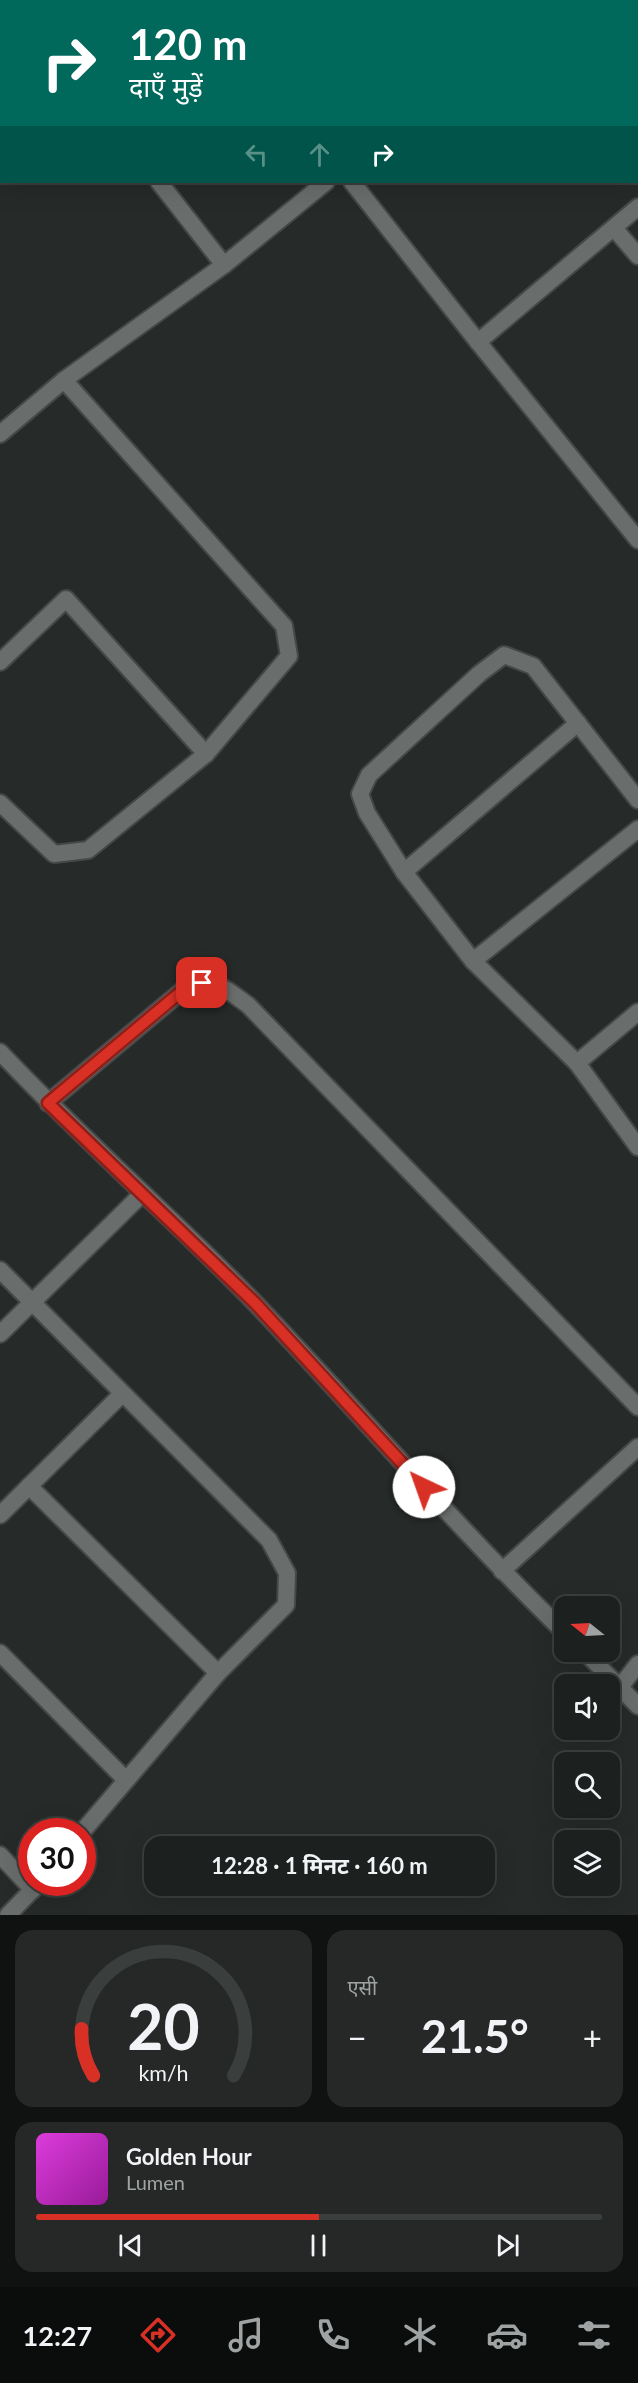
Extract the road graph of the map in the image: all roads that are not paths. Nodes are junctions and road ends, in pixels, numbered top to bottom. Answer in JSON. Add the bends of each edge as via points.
{"nodes":[{"id":1,"x":160,"y":183,"type":"edge"},
{"id":2,"x":325,"y":183,"type":"edge"},
{"id":3,"x":353,"y":183,"type":"edge"},
{"id":4,"x":638,"y":207,"type":"edge"},
{"id":5,"x":614,"y":228,"type":"junction"},
{"id":6,"x":638,"y":256,"type":"edge"},
{"id":7,"x":224,"y":265,"type":"junction"},
{"id":8,"x":478,"y":342,"type":"junction"},
{"id":9,"x":64,"y":380,"type":"junction"},
{"id":10,"x":0,"y":434,"type":"edge"},
{"id":11,"x":638,"y":540,"type":"edge"},
{"id":12,"x":0,"y":663,"type":"edge"},
{"id":13,"x":578,"y":723,"type":"junction"},
{"id":14,"x":206,"y":754,"type":"junction"},
{"id":15,"x":638,"y":800,"type":"edge"},
{"id":16,"x":0,"y":803,"type":"edge"},
{"id":17,"x":638,"y":829,"type":"edge"},
{"id":18,"x":404,"y":872,"type":"junction"},
{"id":19,"x":473,"y":961,"type":"junction"},
{"id":20,"x":638,"y":1012,"type":"edge"},
{"id":21,"x":0,"y":1052,"type":"edge"},
{"id":22,"x":577,"y":1063,"type":"junction"},
{"id":23,"x":48,"y":1103,"type":"junction"},
{"id":24,"x":638,"y":1147,"type":"edge"},
{"id":25,"x":142,"y":1194,"type":"junction"},
{"id":26,"x":0,"y":1270,"type":"edge"},
{"id":27,"x":32,"y":1302,"type":"junction"},
{"id":28,"x":0,"y":1334,"type":"edge"},
{"id":29,"x":122,"y":1394,"type":"junction"},
{"id":30,"x":638,"y":1407,"type":"edge"},
{"id":31,"x":638,"y":1447,"type":"edge"},
{"id":32,"x":29,"y":1486,"type":"junction"},
{"id":33,"x":0,"y":1515,"type":"edge"},
{"id":34,"x":502,"y":1571,"type":"junction"},
{"id":35,"x":554,"y":1622,"type":"edge"},
{"id":36,"x":0,"y":1653,"type":"edge"},
{"id":37,"x":596,"y":1662,"type":"edge"},
{"id":38,"x":638,"y":1664,"type":"edge"},
{"id":39,"x":218,"y":1673,"type":"junction"},
{"id":40,"x":621,"y":1686,"type":"junction"},
{"id":41,"x":638,"y":1706,"type":"edge"},
{"id":42,"x":126,"y":1780,"type":"junction"},
{"id":43,"x":94,"y":1818,"type":"edge"},
{"id":44,"x":0,"y":1855,"type":"edge"},
{"id":45,"x":18,"y":1870,"type":"edge"},
{"id":46,"x":26,"y":1896,"type":"edge"},
{"id":47,"x":8,"y":1915,"type":"edge"}],
"edges":[{"from":1,"to":7,"type":"street"},
{"from":2,"to":7,"type":"street"},
{"from":3,"to":8,"type":"street"},
{"from":4,"to":5,"type":"street"},
{"from":5,"to":6,"type":"street"},
{"from":5,"to":8,"type":"street"},
{"from":7,"to":9,"type":"street"},
{"from":8,"to":11,"type":"street"},
{"from":9,"to":10,"type":"street"},
{"from":9,"to":14,"type":"street","via":[[284,626],[290,656]]},
{"from":12,"to":14,"type":"street","via":[[66,600]]},
{"from":13,"to":15,"type":"street"},
{"from":13,"to":18,"type":"street"},
{"from":13,"to":18,"type":"street","via":[[533,666],[521,659],[504,655],[479,674],[369,775],[360,794],[367,813]]},
{"from":14,"to":16,"type":"street","via":[[88,850],[54,854]]},
{"from":17,"to":19,"type":"street"},
{"from":18,"to":19,"type":"street"},
{"from":19,"to":22,"type":"street"},
{"from":20,"to":22,"type":"street"},
{"from":21,"to":23,"type":"street"},
{"from":22,"to":24,"type":"street"},
{"from":23,"to":25,"type":"street"},
{"from":23,"to":30,"type":"street","via":[[183,990],[202,983],[219,984],[248,1005]]},
{"from":25,"to":27,"type":"street"},
{"from":25,"to":34,"type":"street","via":[[255,1303]]},
{"from":26,"to":27,"type":"street"},
{"from":27,"to":28,"type":"street"},
{"from":27,"to":29,"type":"street"},
{"from":29,"to":32,"type":"street"},
{"from":29,"to":39,"type":"street","via":[[269,1540],[287,1573],[286,1605]]},
{"from":31,"to":34,"type":"street"},
{"from":32,"to":33,"type":"street"},
{"from":32,"to":39,"type":"street"},
{"from":34,"to":35,"type":"street"},
{"from":36,"to":42,"type":"street"},
{"from":37,"to":40,"type":"street"},
{"from":38,"to":40,"type":"street"},
{"from":39,"to":42,"type":"street"},
{"from":40,"to":41,"type":"street"},
{"from":42,"to":43,"type":"street"},
{"from":44,"to":45,"type":"street"},
{"from":46,"to":47,"type":"street"}]}
